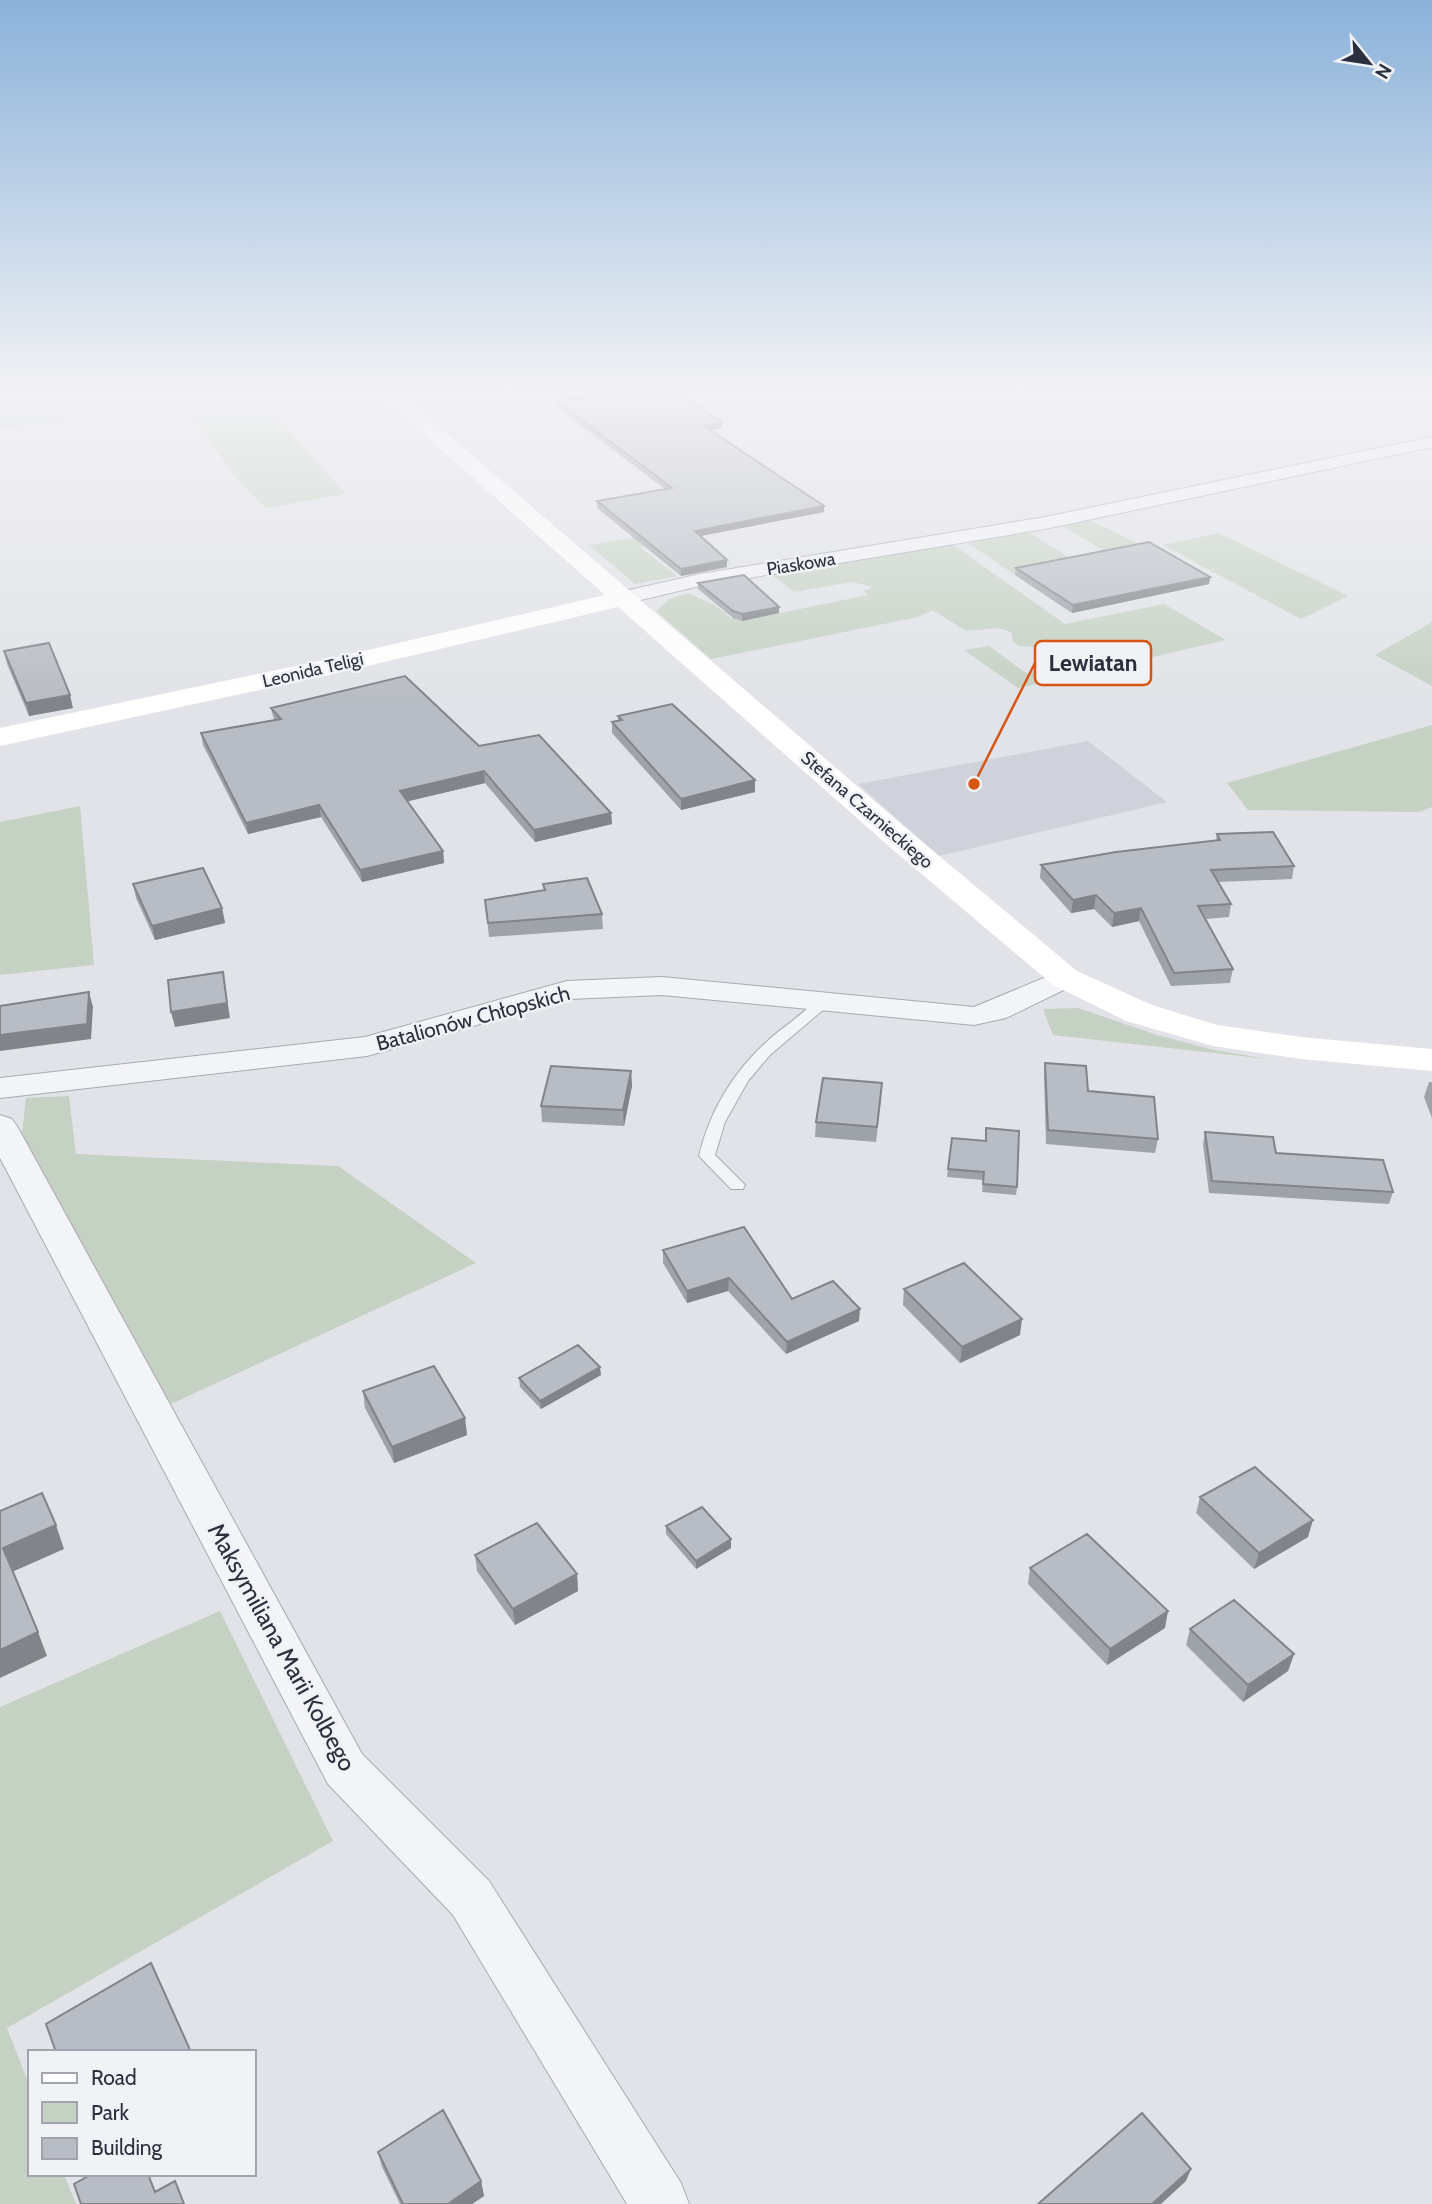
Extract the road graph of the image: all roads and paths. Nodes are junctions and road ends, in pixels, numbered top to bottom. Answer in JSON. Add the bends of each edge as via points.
{"nodes":[{"id":1,"x":503,"y":493,"type":"edge"},
{"id":2,"x":1189,"y":493,"type":"edge"},
{"id":3,"x":624,"y":598,"type":"junction"},
{"id":4,"x":0,"y":737,"type":"edge"},
{"id":5,"x":1065,"y":978,"type":"junction"},
{"id":6,"x":822,"y":1000,"type":"junction"},
{"id":7,"x":1432,"y":1060,"type":"edge"},
{"id":8,"x":0,"y":1088,"type":"edge"},
{"id":9,"x":0,"y":1126,"type":"edge"},
{"id":10,"x":737,"y":1185,"type":"dead end"},
{"id":11,"x":660,"y":2204,"type":"edge"}],
"edges":[{"from":1,"to":3,"type":"street","name":"Stefana Czarnieckiego"},
{"from":2,"to":3,"type":"street","name":"Piaskowa","via":[[1045,523],[700,580]]},
{"from":3,"to":4,"type":"street","name":"Leonida Teligi"},
{"from":3,"to":5,"type":"street","name":"Stefana Czarnieckiego"},
{"from":5,"to":6,"type":"street","name":"Batalionów Chłopskich","via":[[974,1016]]},
{"from":5,"to":7,"type":"street","name":"Stefana Czarnieckiego","via":[[1139,1013],[1213,1035]]},
{"from":6,"to":8,"type":"street","name":"Batalionów Chłopskich","via":[[662,986],[567,990],[367,1046]]},
{"from":6,"to":10,"type":"lane","via":[[739,1080],[713,1127],[707,1157]]},
{"from":9,"to":11,"type":"street","name":"Maksymiliana Marii Kolbego","via":[[345,1769],[471,1898]]}]}
